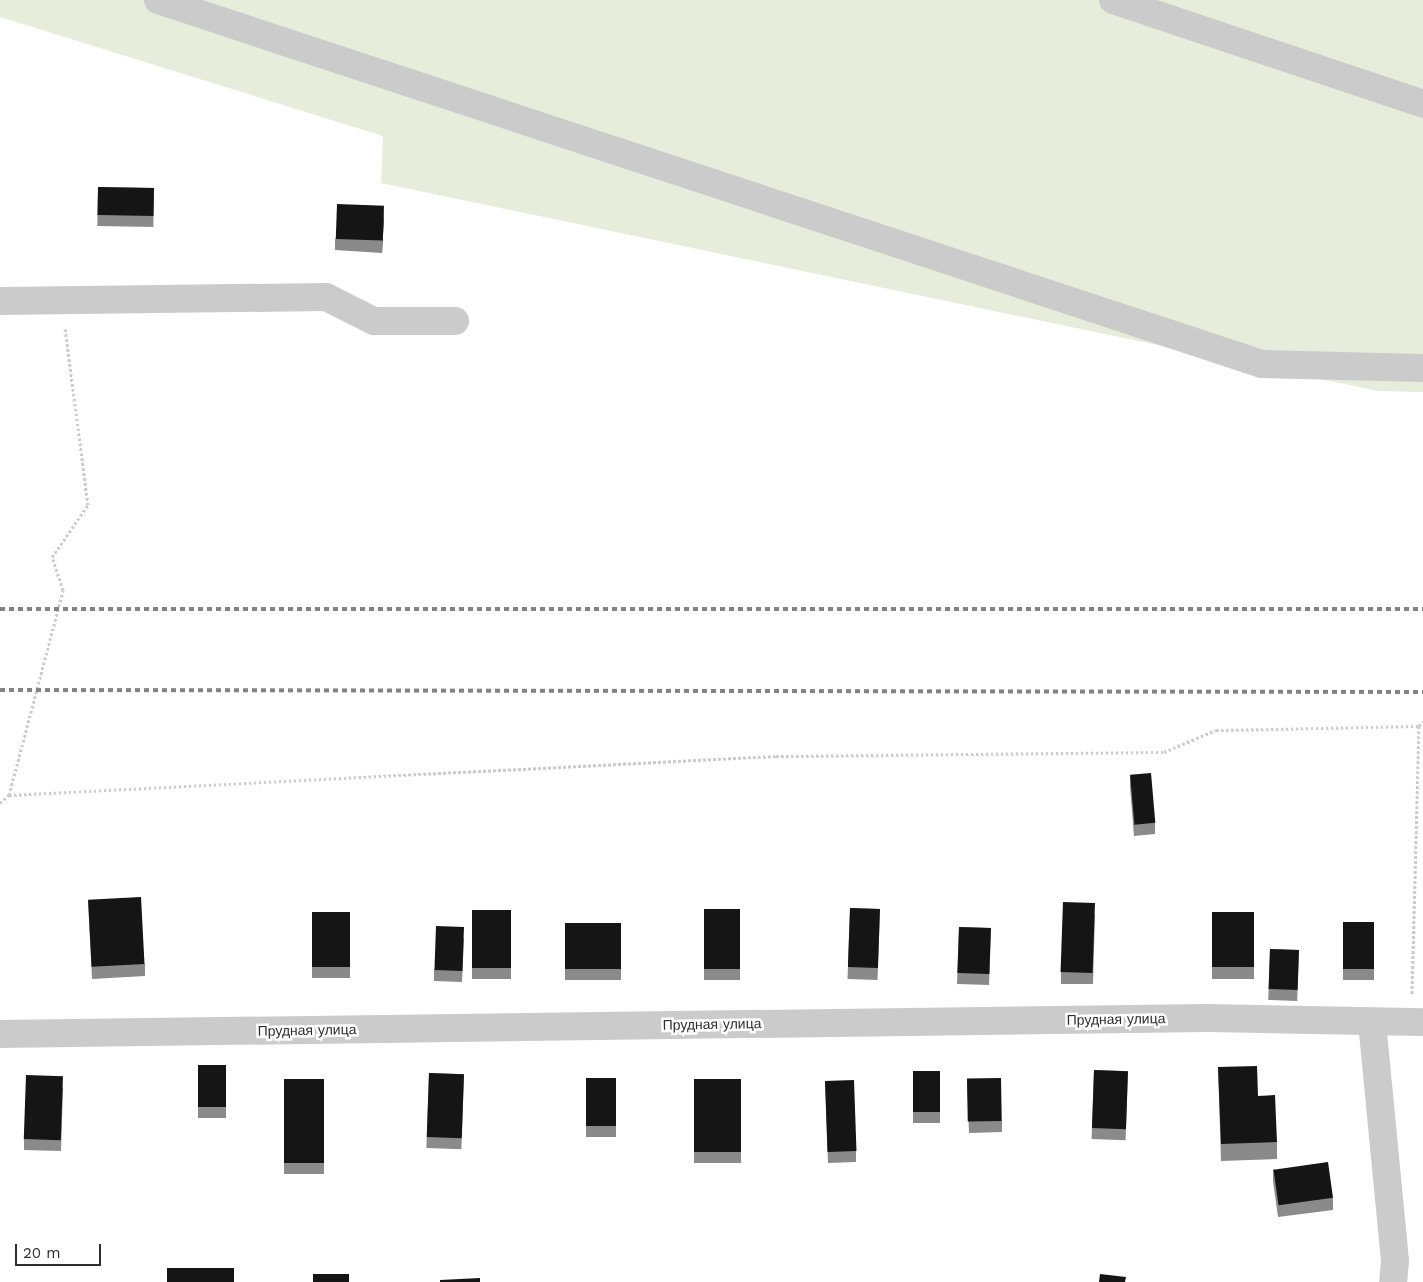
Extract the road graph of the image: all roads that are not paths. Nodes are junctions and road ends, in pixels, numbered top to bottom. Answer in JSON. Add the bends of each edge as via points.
{"nodes":[{"id":1,"x":158,"y":0,"type":"edge"},
{"id":2,"x":1113,"y":0,"type":"edge"},
{"id":3,"x":1423,"y":104,"type":"edge"},
{"id":4,"x":0,"y":301,"type":"edge"},
{"id":5,"x":455,"y":321,"type":"dead end"},
{"id":6,"x":1423,"y":368,"type":"edge"},
{"id":7,"x":1372,"y":1022,"type":"junction"},
{"id":8,"x":1417,"y":1022,"type":"edge"},
{"id":9,"x":0,"y":1034,"type":"edge"},
{"id":10,"x":1393,"y":1282,"type":"edge"}],
"edges":[{"from":1,"to":6,"type":"street","via":[[1262,364]]},
{"from":2,"to":3,"type":"street"},
{"from":4,"to":5,"type":"street","via":[[326,297],[374,321]]},
{"from":7,"to":8,"type":"street","name":"Прудная улица"},
{"from":7,"to":9,"type":"street","name":"Прудная улица","via":[[1208,1018]]},
{"from":7,"to":10,"type":"street","via":[[1395,1262]]}]}
